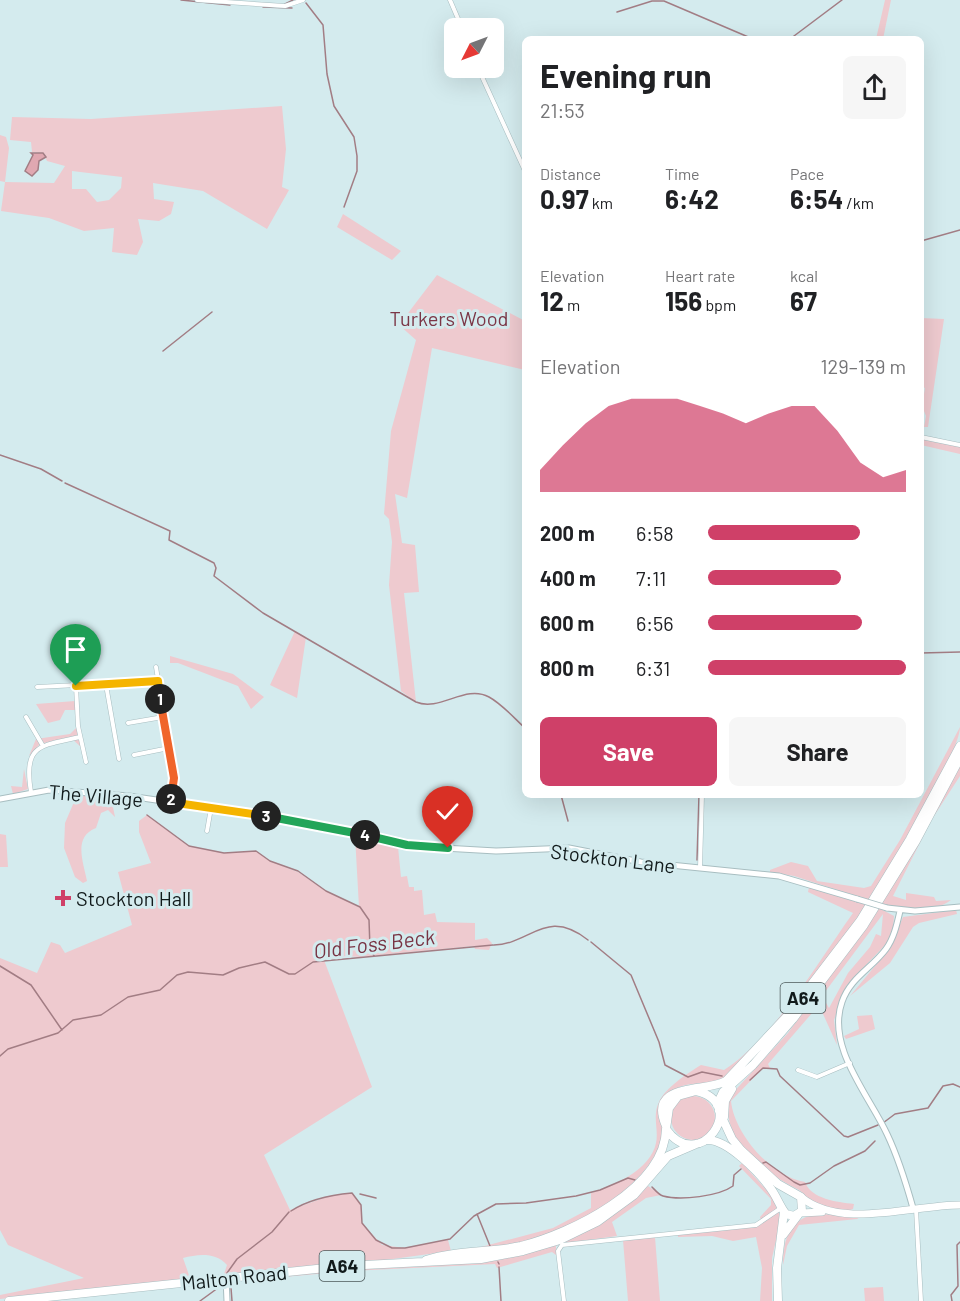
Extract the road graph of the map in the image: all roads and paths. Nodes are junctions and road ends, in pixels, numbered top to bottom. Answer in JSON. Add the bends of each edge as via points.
{"nodes":[{"id":1,"x":197,"y":0,"type":"edge"},
{"id":2,"x":303,"y":0,"type":"edge"},
{"id":3,"x":450,"y":0,"type":"edge"},
{"id":4,"x":458,"y":18,"type":"edge"},
{"id":5,"x":483,"y":78,"type":"edge"},
{"id":6,"x":522,"y":164,"type":"edge"},
{"id":7,"x":924,"y":438,"type":"edge"},
{"id":8,"x":960,"y":445,"type":"edge"},
{"id":9,"x":156,"y":667,"type":"dead end"},
{"id":10,"x":158,"y":681,"type":"junction"},
{"id":11,"x":106,"y":685,"type":"junction"},
{"id":12,"x":76,"y":686,"type":"junction"},
{"id":13,"x":37,"y":687,"type":"dead end"},
{"id":14,"x":26,"y":717,"type":"dead end"},
{"id":15,"x":163,"y":717,"type":"junction"},
{"id":16,"x":128,"y":723,"type":"dead end"},
{"id":17,"x":80,"y":736,"type":"junction"},
{"id":18,"x":43,"y":746,"type":"junction"},
{"id":19,"x":960,"y":746,"type":"edge"},
{"id":20,"x":169,"y":748,"type":"junction"},
{"id":21,"x":134,"y":755,"type":"dead end"},
{"id":22,"x":960,"y":758,"type":"edge"},
{"id":23,"x":119,"y":759,"type":"dead end"},
{"id":24,"x":86,"y":762,"type":"dead end"},
{"id":25,"x":31,"y":792,"type":"junction"},
{"id":26,"x":702,"y":798,"type":"edge"},
{"id":27,"x":0,"y":799,"type":"edge"},
{"id":28,"x":170,"y":802,"type":"junction"},
{"id":29,"x":211,"y":808,"type":"junction"},
{"id":30,"x":264,"y":816,"type":"joint"},
{"id":31,"x":207,"y":831,"type":"dead end"},
{"id":32,"x":700,"y":868,"type":"junction"},
{"id":33,"x":960,"y":906,"type":"edge"},
{"id":34,"x":900,"y":910,"type":"junction"},
{"id":35,"x":850,"y":1063,"type":"junction"},
{"id":36,"x":798,"y":1070,"type":"dead end"},
{"id":37,"x":738,"y":1080,"type":"junction"},
{"id":38,"x":718,"y":1108,"type":"junction"},
{"id":39,"x":724,"y":1121,"type":"junction"},
{"id":40,"x":666,"y":1127,"type":"junction"},
{"id":41,"x":707,"y":1140,"type":"junction"},
{"id":42,"x":692,"y":1146,"type":"junction"},
{"id":43,"x":738,"y":1156,"type":"junction"},
{"id":44,"x":792,"y":1193,"type":"junction"},
{"id":45,"x":801,"y":1197,"type":"junction"},
{"id":46,"x":960,"y":1205,"type":"edge"},
{"id":47,"x":914,"y":1208,"type":"junction"},
{"id":48,"x":782,"y":1209,"type":"junction"},
{"id":49,"x":825,"y":1212,"type":"junction"},
{"id":50,"x":799,"y":1214,"type":"junction"},
{"id":51,"x":782,"y":1236,"type":"junction"},
{"id":52,"x":559,"y":1241,"type":"junction"},
{"id":53,"x":226,"y":1278,"type":"junction"},
{"id":54,"x":9,"y":1301,"type":"edge"},
{"id":55,"x":227,"y":1301,"type":"edge"},
{"id":56,"x":564,"y":1301,"type":"edge"},
{"id":57,"x":778,"y":1301,"type":"edge"},
{"id":58,"x":921,"y":1301,"type":"edge"}],
"edges":[{"from":1,"to":2,"type":"street","via":[[285,6]]},
{"from":3,"to":4,"type":"street"},
{"from":5,"to":6,"type":"street"},
{"from":7,"to":8,"type":"street"},
{"from":9,"to":10,"type":"street"},
{"from":10,"to":11,"type":"street"},
{"from":10,"to":15,"type":"street"},
{"from":11,"to":12,"type":"street"},
{"from":11,"to":23,"type":"street"},
{"from":12,"to":13,"type":"street"},
{"from":12,"to":17,"type":"street"},
{"from":14,"to":18,"type":"street"},
{"from":15,"to":16,"type":"street"},
{"from":15,"to":20,"type":"street"},
{"from":17,"to":18,"type":"street"},
{"from":17,"to":24,"type":"street"},
{"from":18,"to":25,"type":"street","via":[[29,763]]},
{"from":19,"to":40,"type":"highway","number":"A64","via":[[878,893],[823,972],[726,1081],[709,1088],[686,1088],[671,1096],[663,1110]]},
{"from":20,"to":21,"type":"street"},
{"from":20,"to":28,"type":"street","via":[[174,778]]},
{"from":22,"to":37,"type":"highway","number":"A64","via":[[916,841],[864,925],[793,1019]]},
{"from":25,"to":27,"type":"street","name":"The Village"},
{"from":25,"to":28,"type":"street","name":"The Village","via":[[74,791]]},
{"from":26,"to":32,"type":"street"},
{"from":28,"to":29,"type":"street","name":"The Village"},
{"from":29,"to":30,"type":"street","name":"The Village"},
{"from":29,"to":31,"type":"street"},
{"from":30,"to":32,"type":"street","name":"Stockton Lane","via":[[426,847],[488,851],[569,848],[622,860]]},
{"from":32,"to":34,"type":"street","name":"Stockton Lane","bridge":true,"via":[[779,876]]},
{"from":33,"to":34,"type":"street","name":"Stockton Lane"},
{"from":34,"to":35,"type":"street","via":[[890,943],[851,984],[842,1000],[839,1033]]},
{"from":35,"to":36,"type":"street","via":[[817,1077]]},
{"from":35,"to":47,"type":"street","via":[[882,1123]]},
{"from":37,"to":38,"type":"highway","number":"A64","via":[[723,1092]]},
{"from":37,"to":39,"type":"highway","via":[[724,1101]]},
{"from":38,"to":39,"type":"highway"},
{"from":38,"to":40,"type":"highway","via":[[701,1092],[686,1092],[672,1103]]},
{"from":38,"to":41,"type":"highway","via":[[718,1127]]},
{"from":39,"to":44,"type":"highway","via":[[741,1150]]},
{"from":40,"to":42,"type":"highway","via":[[677,1140]]},
{"from":40,"to":52,"type":"highway","number":"A64","via":[[661,1152],[630,1190]]},
{"from":41,"to":42,"type":"highway"},
{"from":41,"to":43,"type":"highway","via":[[719,1141]]},
{"from":42,"to":43,"type":"highway","number":"A64","via":[[715,1144]]},
{"from":42,"to":52,"type":"highway","number":"A64","via":[[668,1156],[639,1190],[614,1211]]},
{"from":43,"to":48,"type":"highway","via":[[765,1181]]},
{"from":44,"to":45,"type":"highway"},
{"from":44,"to":48,"type":"highway","via":[[784,1197]]},
{"from":45,"to":49,"type":"main road"},
{"from":45,"to":50,"type":"highway","via":[[804,1207]]},
{"from":46,"to":47,"type":"main road"},
{"from":47,"to":49,"type":"main road"},
{"from":47,"to":58,"type":"street"},
{"from":48,"to":50,"type":"highway","via":[[792,1216]]},
{"from":48,"to":51,"type":"highway"},
{"from":48,"to":52,"type":"street","name":"Malton Road","via":[[756,1225],[567,1244]]},
{"from":49,"to":50,"type":"main road"},
{"from":50,"to":51,"type":"highway"},
{"from":51,"to":57,"type":"highway","via":[[777,1268]]},
{"from":52,"to":53,"type":"highway","name":"Malton Road","number":"A64","via":[[424,1261]]},
{"from":52,"to":56,"type":"street"},
{"from":53,"to":54,"type":"highway","name":"Malton Road","number":"A64"},
{"from":53,"to":55,"type":"street"}]}
